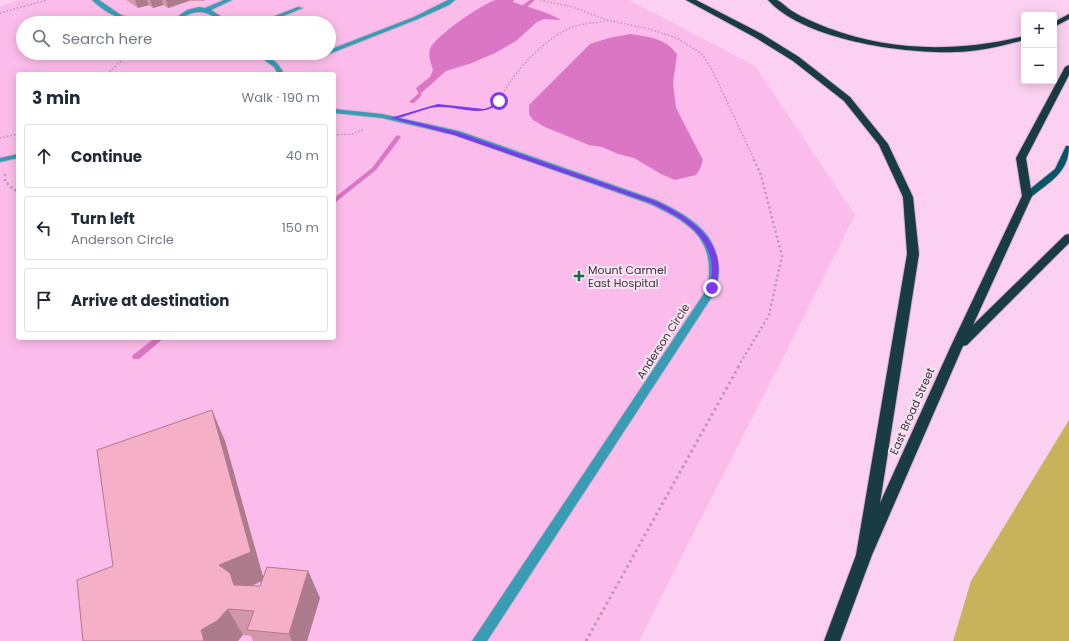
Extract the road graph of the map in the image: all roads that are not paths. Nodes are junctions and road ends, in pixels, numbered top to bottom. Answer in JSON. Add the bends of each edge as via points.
{"nodes":[{"id":1,"x":95,"y":0,"type":"edge"},
{"id":2,"x":229,"y":0,"type":"edge"},
{"id":3,"x":452,"y":0,"type":"edge"},
{"id":4,"x":690,"y":0,"type":"edge"},
{"id":5,"x":772,"y":0,"type":"edge"},
{"id":6,"x":300,"y":8,"type":"dead end"},
{"id":7,"x":208,"y":9,"type":"junction"},
{"id":8,"x":119,"y":16,"type":"edge"},
{"id":9,"x":182,"y":16,"type":"edge"},
{"id":10,"x":218,"y":16,"type":"edge"},
{"id":11,"x":280,"y":16,"type":"edge"},
{"id":12,"x":1069,"y":16,"type":"edge"},
{"id":13,"x":1057,"y":23,"type":"edge"},
{"id":14,"x":1021,"y":39,"type":"edge"},
{"id":15,"x":336,"y":50,"type":"edge"},
{"id":16,"x":268,"y":60,"type":"edge"},
{"id":17,"x":1069,"y":67,"type":"edge"},
{"id":18,"x":280,"y":72,"type":"edge"},
{"id":19,"x":336,"y":112,"type":"edge"},
{"id":20,"x":1069,"y":148,"type":"edge"},
{"id":21,"x":16,"y":156,"type":"edge"},
{"id":22,"x":0,"y":160,"type":"edge"},
{"id":23,"x":1027,"y":196,"type":"junction"},
{"id":24,"x":1069,"y":237,"type":"edge"},
{"id":25,"x":956,"y":348,"type":"junction"},
{"id":26,"x":864,"y":555,"type":"junction"},
{"id":27,"x":479,"y":641,"type":"edge"},
{"id":28,"x":832,"y":641,"type":"edge"}],
"edges":[{"from":1,"to":8,"type":"street"},
{"from":2,"to":7,"type":"street"},
{"from":3,"to":15,"type":"street"},
{"from":4,"to":26,"type":"highway","via":[[759,36],[796,59],[847,99],[883,144],[908,197],[913,254]]},
{"from":5,"to":14,"type":"highway","via":[[799,18],[830,31],[868,42],[955,50],[992,46]]},
{"from":6,"to":11,"type":"street"},
{"from":7,"to":9,"type":"street","via":[[202,8]]},
{"from":7,"to":10,"type":"street"},
{"from":12,"to":13,"type":"highway"},
{"from":16,"to":18,"type":"street","via":[[277,66]]},
{"from":17,"to":23,"type":"highway","via":[[1021,158]]},
{"from":19,"to":27,"type":"street","name":"Anderson Circle","via":[[392,118],[456,133],[653,202],[675,212],[695,227],[714,256],[712,288]]},
{"from":20,"to":23,"type":"main road","name":"East Broad Street","via":[[1059,170]]},
{"from":21,"to":22,"type":"street"},
{"from":23,"to":25,"type":"highway","name":"East Broad Street"},
{"from":24,"to":25,"type":"highway"},
{"from":25,"to":26,"type":"highway","name":"East Broad Street"},
{"from":26,"to":28,"type":"highway","name":"East Broad Street"}]}
